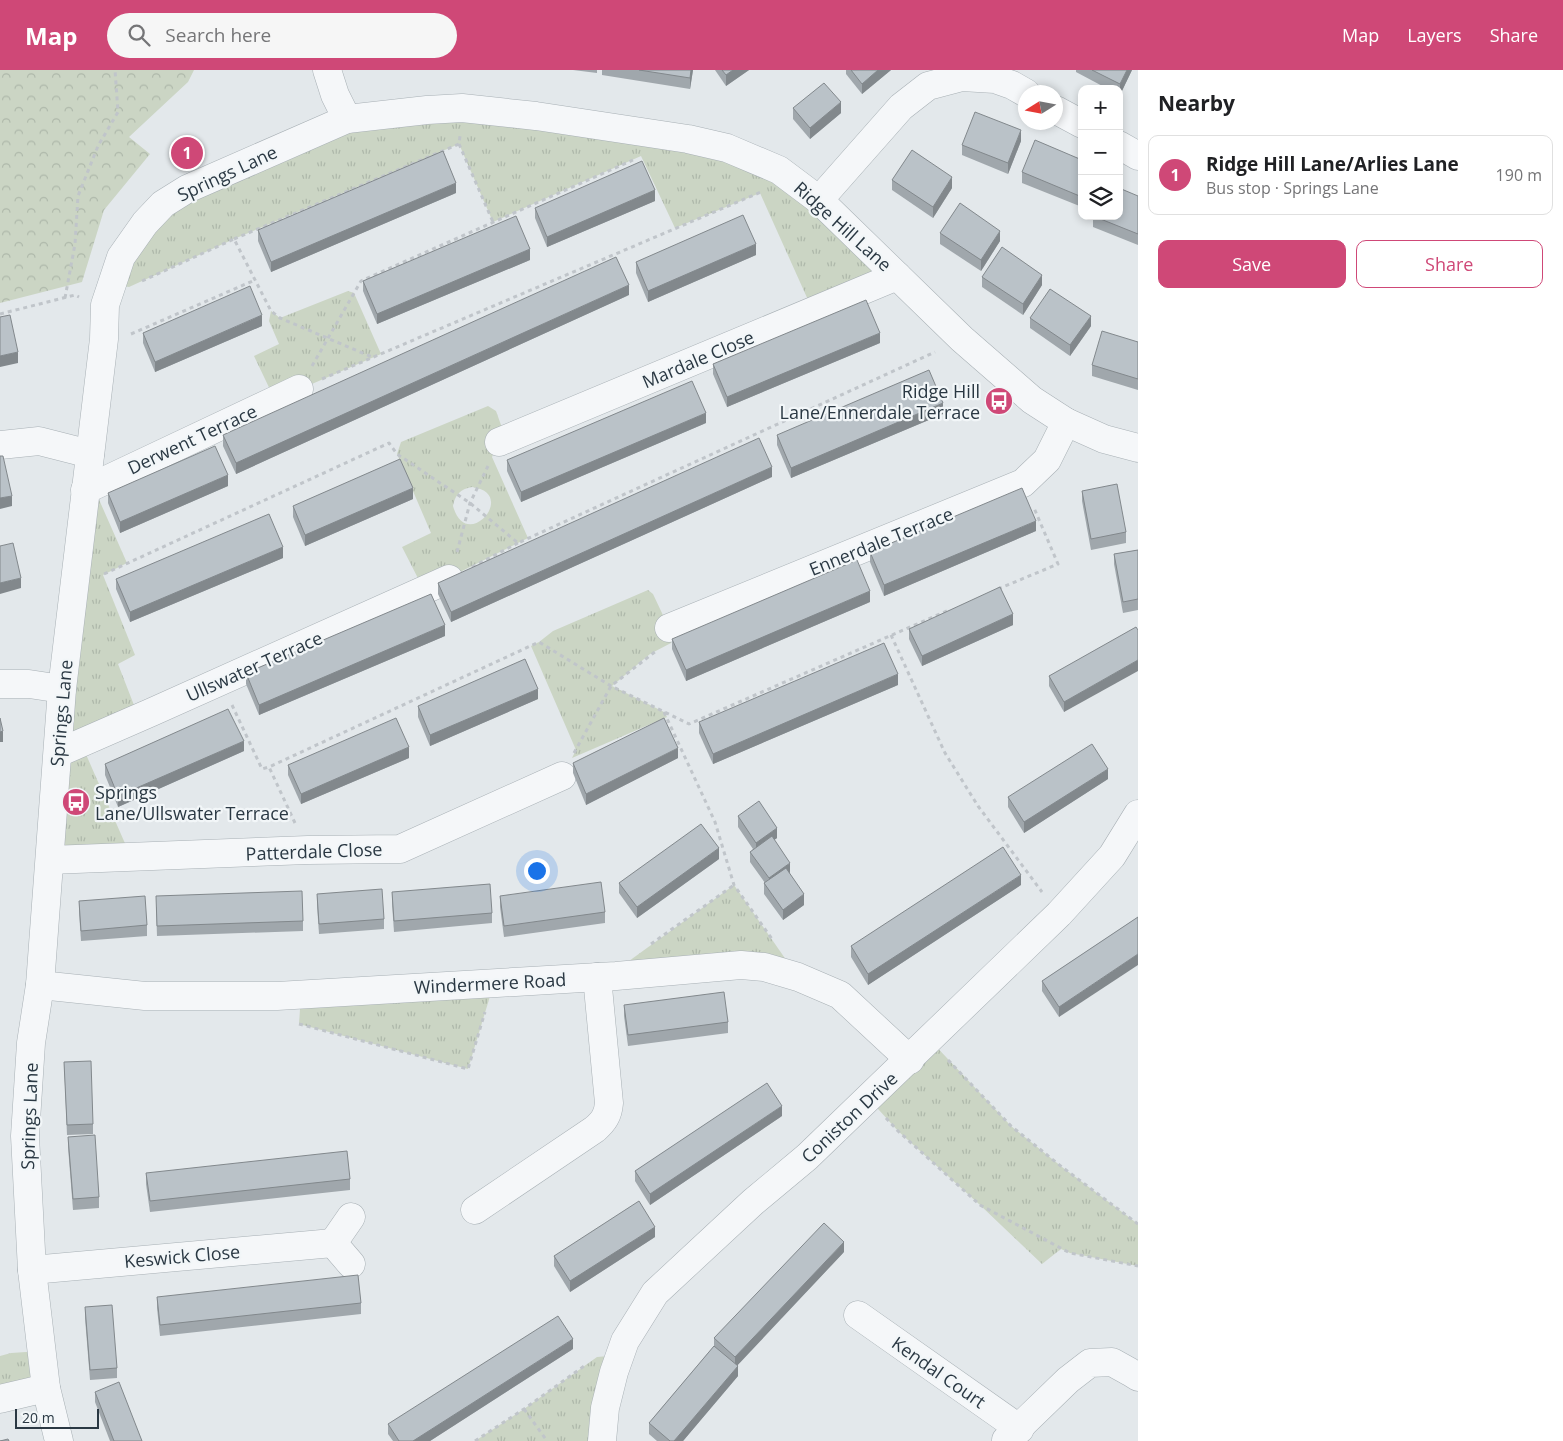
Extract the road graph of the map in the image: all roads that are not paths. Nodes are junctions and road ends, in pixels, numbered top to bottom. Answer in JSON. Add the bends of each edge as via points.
{"nodes":[{"id":1,"x":327,"y":70,"type":"edge"},
{"id":2,"x":1018,"y":88,"type":"edge"},
{"id":3,"x":1063,"y":114,"type":"edge"},
{"id":4,"x":347,"y":119,"type":"junction"},
{"id":5,"x":1078,"y":122,"type":"edge"},
{"id":6,"x":1123,"y":147,"type":"edge"},
{"id":7,"x":1138,"y":156,"type":"edge"},
{"id":8,"x":819,"y":200,"type":"junction"},
{"id":9,"x":897,"y":276,"type":"junction"},
{"id":10,"x":299,"y":389,"type":"road end"},
{"id":11,"x":1066,"y":422,"type":"junction"},
{"id":12,"x":499,"y":442,"type":"road end"},
{"id":13,"x":0,"y":445,"type":"edge"},
{"id":14,"x":1138,"y":448,"type":"edge"},
{"id":15,"x":90,"y":454,"type":"junction"},
{"id":16,"x":85,"y":490,"type":"junction"},
{"id":17,"x":449,"y":579,"type":"edge"},
{"id":18,"x":669,"y":628,"type":"road end"},
{"id":19,"x":0,"y":684,"type":"edge"},
{"id":20,"x":62,"y":689,"type":"junction"},
{"id":21,"x":58,"y":753,"type":"junction"},
{"id":22,"x":562,"y":776,"type":"road end"},
{"id":23,"x":1138,"y":814,"type":"edge"},
{"id":24,"x":50,"y":860,"type":"junction"},
{"id":25,"x":607,"y":976,"type":"junction"},
{"id":26,"x":40,"y":985,"type":"junction"},
{"id":27,"x":910,"y":1060,"type":"junction"},
{"id":28,"x":474,"y":1210,"type":"dead end"},
{"id":29,"x":351,"y":1218,"type":"dead end"},
{"id":30,"x":333,"y":1243,"type":"junction"},
{"id":31,"x":351,"y":1264,"type":"dead end"},
{"id":32,"x":32,"y":1270,"type":"junction"},
{"id":33,"x":858,"y":1315,"type":"dead end"},
{"id":34,"x":1138,"y":1377,"type":"edge"},
{"id":35,"x":46,"y":1388,"type":"junction"},
{"id":36,"x":0,"y":1400,"type":"edge"},
{"id":37,"x":1012,"y":1435,"type":"edge"},
{"id":38,"x":59,"y":1441,"type":"edge"},
{"id":39,"x":602,"y":1441,"type":"edge"}],
"edges":[{"from":1,"to":4,"type":"street"},
{"from":2,"to":8,"type":"street","via":[[995,79],[962,77],[928,86],[901,107]]},
{"from":3,"to":5,"type":"street"},
{"from":4,"to":8,"type":"street","name":"Ridge Hill Lane","via":[[462,108],[659,135],[727,148],[779,170]]},
{"from":4,"to":15,"type":"street","name":"Springs Lane","via":[[187,189],[163,204],[145,223],[121,257],[108,294]]},
{"from":6,"to":7,"type":"street"},
{"from":8,"to":9,"type":"street","name":"Ridge Hill Lane"},
{"from":9,"to":11,"type":"street","name":"Ridge Hill Lane","via":[[1032,400]]},
{"from":9,"to":12,"type":"street","name":"Mardale Close"},
{"from":10,"to":16,"type":"street","name":"Derwent Terrace"},
{"from":11,"to":14,"type":"street","name":"Ridge Hill Lane","via":[[1104,439]]},
{"from":11,"to":18,"type":"street","name":"Ennerdale Terrace","via":[[1047,460],[1023,483]]},
{"from":13,"to":15,"type":"street","via":[[39,440]]},
{"from":15,"to":16,"type":"street","name":"Springs Lane"},
{"from":16,"to":20,"type":"street","name":"Springs Lane"},
{"from":17,"to":21,"type":"street","name":"Ullswater Terrace"},
{"from":19,"to":20,"type":"street"},
{"from":20,"to":21,"type":"street","name":"Springs Lane"},
{"from":21,"to":24,"type":"street","name":"Springs Lane"},
{"from":22,"to":24,"type":"street","name":"Patterdale Close","via":[[400,848]]},
{"from":23,"to":27,"type":"street","name":"Coniston Drive","via":[[1112,856],[1059,914]]},
{"from":24,"to":26,"type":"street","name":"Springs Lane"},
{"from":25,"to":26,"type":"street","name":"Windermere Road","via":[[301,995],[203,997],[145,996]]},
{"from":25,"to":27,"type":"street","name":"Windermere Road","via":[[741,965],[764,967],[840,995]]},
{"from":25,"to":28,"type":"street","via":[[608,1114],[595,1129]]},
{"from":26,"to":32,"type":"street","name":"Springs Lane","via":[[31,1043],[25,1136]]},
{"from":27,"to":39,"type":"street","name":"Coniston Drive","via":[[808,1157],[753,1202],[655,1294],[620,1355],[605,1408]]},
{"from":29,"to":30,"type":"street"},
{"from":30,"to":31,"type":"street"},
{"from":30,"to":32,"type":"street","name":"Keswick Close"},
{"from":32,"to":35,"type":"street","name":"Springs Lane"},
{"from":33,"to":37,"type":"street","name":"Kendal Court"},
{"from":34,"to":37,"type":"street","name":"Kendal Court","via":[[1112,1362],[1090,1363]]},
{"from":35,"to":36,"type":"street"},
{"from":35,"to":38,"type":"street","name":"Springs Lane"}]}
